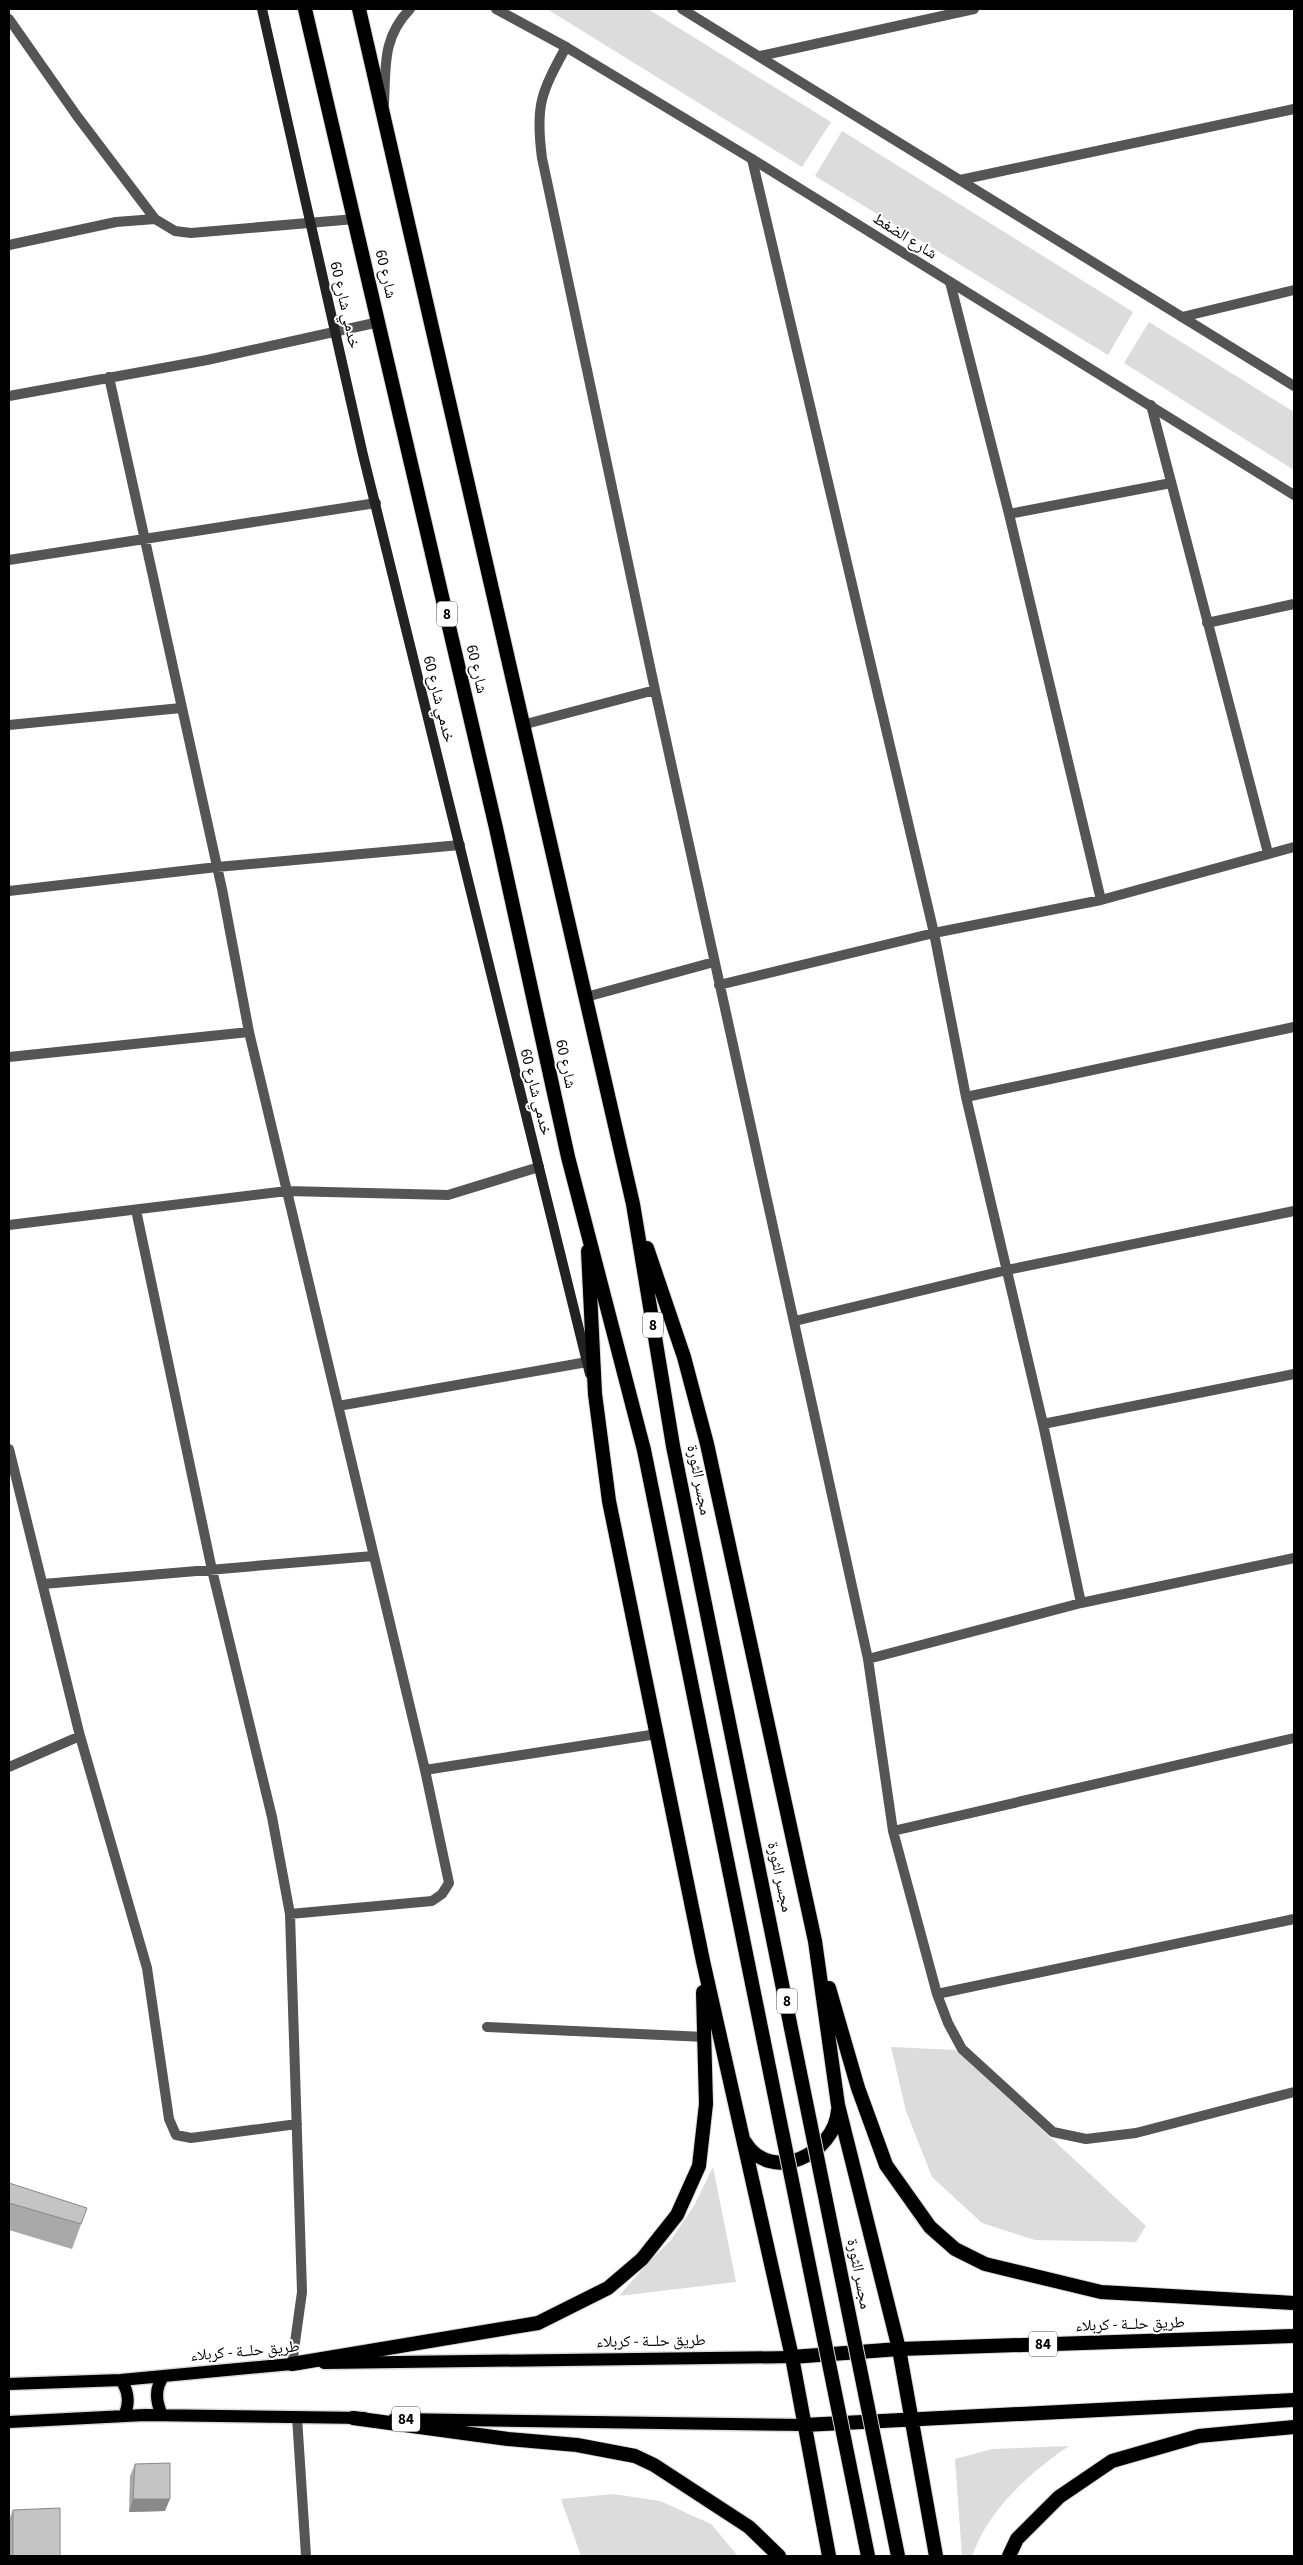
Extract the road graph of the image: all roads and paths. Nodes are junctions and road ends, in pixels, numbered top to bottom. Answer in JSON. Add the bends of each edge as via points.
{"nodes":[{"id":1,"x":262,"y":9,"type":"edge"},
{"id":2,"x":305,"y":9,"type":"edge"},
{"id":3,"x":359,"y":9,"type":"edge"},
{"id":4,"x":410,"y":9,"type":"edge"},
{"id":5,"x":496,"y":9,"type":"edge"},
{"id":6,"x":682,"y":9,"type":"edge"},
{"id":7,"x":974,"y":9,"type":"edge"},
{"id":8,"x":9,"y":18,"type":"edge"},
{"id":9,"x":566,"y":48,"type":"junction"},
{"id":10,"x":760,"y":56,"type":"junction"},
{"id":11,"x":1294,"y":109,"type":"edge"},
{"id":12,"x":384,"y":118,"type":"junction"},
{"id":13,"x":752,"y":159,"type":"junction"},
{"id":14,"x":960,"y":180,"type":"junction"},
{"id":15,"x":154,"y":219,"type":"junction"},
{"id":16,"x":355,"y":219,"type":"junction"},
{"id":17,"x":311,"y":222,"type":"junction"},
{"id":18,"x":9,"y":245,"type":"edge"},
{"id":19,"x":950,"y":282,"type":"junction"},
{"id":20,"x":1294,"y":290,"type":"edge"},
{"id":21,"x":1182,"y":316,"type":"junction"},
{"id":22,"x":379,"y":322,"type":"junction"},
{"id":23,"x":335,"y":332,"type":"junction"},
{"id":24,"x":109,"y":377,"type":"junction"},
{"id":25,"x":1294,"y":386,"type":"edge"},
{"id":26,"x":9,"y":396,"type":"edge"},
{"id":27,"x":1151,"y":405,"type":"junction"},
{"id":28,"x":1171,"y":483,"type":"junction"},
{"id":29,"x":1294,"y":495,"type":"edge"},
{"id":30,"x":376,"y":503,"type":"junction"},
{"id":31,"x":1009,"y":514,"type":"junction"},
{"id":32,"x":144,"y":539,"type":"junction"},
{"id":33,"x":9,"y":560,"type":"edge"},
{"id":34,"x":1294,"y":604,"type":"edge"},
{"id":35,"x":1207,"y":623,"type":"junction"},
{"id":36,"x":655,"y":690,"type":"junction"},
{"id":37,"x":181,"y":708,"type":"junction"},
{"id":38,"x":9,"y":725,"type":"edge"},
{"id":39,"x":522,"y":725,"type":"junction"},
{"id":40,"x":460,"y":845,"type":"junction"},
{"id":41,"x":1294,"y":847,"type":"edge"},
{"id":42,"x":1268,"y":853,"type":"junction"},
{"id":43,"x":217,"y":867,"type":"junction"},
{"id":44,"x":9,"y":891,"type":"edge"},
{"id":45,"x":1101,"y":900,"type":"junction"},
{"id":46,"x":934,"y":933,"type":"junction"},
{"id":47,"x":714,"y":962,"type":"junction"},
{"id":48,"x":719,"y":985,"type":"junction"},
{"id":49,"x":586,"y":997,"type":"junction"},
{"id":50,"x":1294,"y":1027,"type":"edge"},
{"id":51,"x":249,"y":1032,"type":"junction"},
{"id":52,"x":9,"y":1056,"type":"edge"},
{"id":53,"x":966,"y":1097,"type":"junction"},
{"id":54,"x":539,"y":1167,"type":"junction"},
{"id":55,"x":287,"y":1191,"type":"junction"},
{"id":56,"x":633,"y":1204,"type":"junction"},
{"id":57,"x":136,"y":1210,"type":"junction"},
{"id":58,"x":1294,"y":1211,"type":"edge"},
{"id":59,"x":586,"y":1220,"type":"junction"},
{"id":60,"x":9,"y":1225,"type":"edge"},
{"id":61,"x":1008,"y":1270,"type":"junction"},
{"id":62,"x":795,"y":1321,"type":"junction"},
{"id":63,"x":586,"y":1362,"type":"junction"},
{"id":64,"x":1294,"y":1374,"type":"edge"},
{"id":65,"x":595,"y":1394,"type":"junction"},
{"id":66,"x":338,"y":1406,"type":"junction"},
{"id":67,"x":1043,"y":1424,"type":"junction"},
{"id":68,"x":9,"y":1449,"type":"edge"},
{"id":69,"x":374,"y":1556,"type":"junction"},
{"id":70,"x":1294,"y":1558,"type":"edge"},
{"id":71,"x":212,"y":1570,"type":"junction"},
{"id":72,"x":43,"y":1584,"type":"junction"},
{"id":73,"x":1081,"y":1603,"type":"junction"},
{"id":74,"x":868,"y":1659,"type":"junction"},
{"id":75,"x":657,"y":1734,"type":"junction"},
{"id":76,"x":80,"y":1736,"type":"junction"},
{"id":77,"x":1294,"y":1738,"type":"edge"},
{"id":78,"x":9,"y":1767,"type":"edge"},
{"id":79,"x":425,"y":1770,"type":"junction"},
{"id":80,"x":893,"y":1831,"type":"junction"},
{"id":81,"x":290,"y":1914,"type":"junction"},
{"id":82,"x":1294,"y":1919,"type":"edge"},
{"id":83,"x":816,"y":1941,"type":"junction"},
{"id":84,"x":703,"y":1961,"type":"junction"},
{"id":85,"x":937,"y":1994,"type":"junction"},
{"id":86,"x":487,"y":2027,"type":"dead end"},
{"id":87,"x":705,"y":2037,"type":"junction"},
{"id":88,"x":1294,"y":2092,"type":"edge"},
{"id":89,"x":838,"y":2105,"type":"junction"},
{"id":90,"x":297,"y":2124,"type":"junction"},
{"id":91,"x":740,"y":2127,"type":"junction"},
{"id":92,"x":1294,"y":2303,"type":"edge"},
{"id":93,"x":1294,"y":2336,"type":"edge"},
{"id":94,"x":899,"y":2349,"type":"junction"},
{"id":95,"x":792,"y":2357,"type":"junction"},
{"id":96,"x":292,"y":2364,"type":"junction"},
{"id":97,"x":164,"y":2376,"type":"junction"},
{"id":98,"x":121,"y":2380,"type":"junction"},
{"id":99,"x":9,"y":2384,"type":"edge"},
{"id":100,"x":1294,"y":2400,"type":"edge"},
{"id":101,"x":162,"y":2415,"type":"junction"},
{"id":102,"x":124,"y":2416,"type":"junction"},
{"id":103,"x":297,"y":2417,"type":"junction"},
{"id":104,"x":353,"y":2418,"type":"junction"},
{"id":105,"x":911,"y":2420,"type":"junction"},
{"id":106,"x":9,"y":2422,"type":"edge"},
{"id":107,"x":804,"y":2425,"type":"junction"},
{"id":108,"x":1294,"y":2427,"type":"edge"},
{"id":109,"x":306,"y":2556,"type":"edge"},
{"id":110,"x":779,"y":2556,"type":"edge"},
{"id":111,"x":828,"y":2556,"type":"edge"},
{"id":112,"x":868,"y":2556,"type":"edge"},
{"id":113,"x":898,"y":2556,"type":"edge"},
{"id":114,"x":936,"y":2556,"type":"edge"},
{"id":115,"x":1009,"y":2556,"type":"edge"}],
"edges":[{"from":1,"to":17,"type":"main road","name":"خدمي شارع 60"},
{"from":2,"to":16,"type":"highway","name":"شارع 60","number":"8"},
{"from":3,"to":12,"type":"highway","name":"شارع 60","number":"8"},
{"from":4,"to":12,"type":"street","via":[[398,22],[387,47]]},
{"from":5,"to":9,"type":"street","name":"شارع الضغط"},
{"from":6,"to":10,"type":"street"},
{"from":7,"to":10,"type":"street"},
{"from":8,"to":15,"type":"street"},
{"from":9,"to":13,"type":"street","name":"شارع الضغط"},
{"from":9,"to":36,"type":"street","via":[[542,96],[537,124]]},
{"from":10,"to":14,"type":"street"},
{"from":11,"to":14,"type":"street"},
{"from":12,"to":39,"type":"highway","name":"شارع 60","number":"8"},
{"from":13,"to":19,"type":"street","name":"شارع الضغط"},
{"from":13,"to":46,"type":"street"},
{"from":14,"to":21,"type":"street"},
{"from":15,"to":17,"type":"street","via":[[175,231],[190,233]]},
{"from":15,"to":18,"type":"street","via":[[116,222]]},
{"from":16,"to":17,"type":"street"},
{"from":16,"to":22,"type":"highway","name":"شارع 60","number":"8"},
{"from":17,"to":23,"type":"main road","name":"خدمي شارع 60"},
{"from":19,"to":27,"type":"street","name":"شارع الضغط"},
{"from":19,"to":31,"type":"street"},
{"from":20,"to":21,"type":"street"},
{"from":21,"to":25,"type":"street"},
{"from":22,"to":23,"type":"street"},
{"from":22,"to":59,"type":"highway","name":"شارع 60","number":"8","via":[[494,818],[568,1157]]},
{"from":23,"to":24,"type":"street"},
{"from":23,"to":30,"type":"main road","name":"خدمي شارع 60"},
{"from":24,"to":26,"type":"street"},
{"from":24,"to":32,"type":"street"},
{"from":27,"to":28,"type":"street"},
{"from":27,"to":29,"type":"street","name":"شارع الضغط"},
{"from":28,"to":31,"type":"street"},
{"from":28,"to":35,"type":"street"},
{"from":30,"to":32,"type":"street"},
{"from":30,"to":40,"type":"main road","name":"خدمي شارع 60"},
{"from":31,"to":45,"type":"street"},
{"from":32,"to":33,"type":"street"},
{"from":32,"to":37,"type":"street"},
{"from":34,"to":35,"type":"street"},
{"from":35,"to":42,"type":"street"},
{"from":36,"to":39,"type":"street"},
{"from":36,"to":47,"type":"street"},
{"from":37,"to":38,"type":"street"},
{"from":37,"to":43,"type":"street"},
{"from":39,"to":49,"type":"highway","name":"شارع 60","number":"8"},
{"from":40,"to":43,"type":"street"},
{"from":40,"to":54,"type":"main road","name":"خدمي شارع 60"},
{"from":41,"to":42,"type":"street"},
{"from":42,"to":45,"type":"street"},
{"from":43,"to":44,"type":"street"},
{"from":43,"to":51,"type":"street"},
{"from":45,"to":46,"type":"street"},
{"from":46,"to":48,"type":"street"},
{"from":46,"to":53,"type":"street"},
{"from":47,"to":48,"type":"street"},
{"from":47,"to":49,"type":"street"},
{"from":48,"to":62,"type":"street"},
{"from":49,"to":56,"type":"highway","name":"شارع 60","number":"8"},
{"from":50,"to":53,"type":"street"},
{"from":51,"to":52,"type":"street"},
{"from":51,"to":55,"type":"street"},
{"from":53,"to":61,"type":"street"},
{"from":54,"to":55,"type":"street","via":[[448,1195]]},
{"from":54,"to":63,"type":"main road","name":"خدمي شارع 60"},
{"from":55,"to":57,"type":"street"},
{"from":55,"to":66,"type":"street"},
{"from":56,"to":83,"type":"highway","via":[[684,1357],[706,1444]]},
{"from":56,"to":113,"type":"highway","name":"مجسر الثورة","number":"8","bridge":true,"via":[[674,1446]]},
{"from":57,"to":60,"type":"street"},
{"from":57,"to":71,"type":"street"},
{"from":58,"to":61,"type":"street"},
{"from":59,"to":65,"type":"highway"},
{"from":59,"to":112,"type":"highway","number":"8","bridge":true,"via":[[644,1450]]},
{"from":61,"to":62,"type":"street"},
{"from":61,"to":67,"type":"street"},
{"from":62,"to":74,"type":"street"},
{"from":63,"to":65,"type":"main road","name":"خدمي شارع 60"},
{"from":63,"to":66,"type":"street"},
{"from":64,"to":67,"type":"street"},
{"from":65,"to":75,"type":"highway","via":[[609,1501]]},
{"from":66,"to":69,"type":"street"},
{"from":67,"to":73,"type":"street"},
{"from":68,"to":72,"type":"street"},
{"from":69,"to":71,"type":"street"},
{"from":69,"to":79,"type":"street"},
{"from":70,"to":73,"type":"street"},
{"from":71,"to":72,"type":"street"},
{"from":71,"to":81,"type":"street","via":[[272,1817]]},
{"from":72,"to":76,"type":"street"},
{"from":73,"to":74,"type":"street"},
{"from":74,"to":80,"type":"street"},
{"from":75,"to":79,"type":"street"},
{"from":75,"to":84,"type":"highway"},
{"from":76,"to":78,"type":"street"},
{"from":76,"to":90,"type":"street","via":[[147,1968],[169,2119],[176,2135],[190,2138]]},
{"from":77,"to":80,"type":"street"},
{"from":79,"to":81,"type":"street","via":[[449,1882],[442,1894],[432,1901]]},
{"from":80,"to":85,"type":"street"},
{"from":81,"to":90,"type":"street"},
{"from":82,"to":85,"type":"street"},
{"from":83,"to":89,"type":"highway"},
{"from":83,"to":92,"type":"highway","via":[[858,2088],[886,2164],[930,2227],[955,2249],[985,2264],[1100,2292]]},
{"from":84,"to":87,"type":"highway"},
{"from":84,"to":91,"type":"highway"},
{"from":85,"to":88,"type":"street","via":[[962,2049],[1053,2132],[1086,2140],[1136,2133]]},
{"from":86,"to":87,"type":"street"},
{"from":87,"to":96,"type":"highway","via":[[706,2104],[699,2166],[677,2215],[642,2259],[608,2288],[538,2323]]},
{"from":89,"to":91,"type":"highway","via":[[828,2139],[800,2160],[776,2162],[752,2153]]},
{"from":89,"to":94,"type":"highway"},
{"from":90,"to":96,"type":"street","via":[[302,2292]]},
{"from":91,"to":95,"type":"highway"},
{"from":93,"to":94,"type":"highway","name":"طريق حلــة - كربلاء","number":"84"},
{"from":94,"to":95,"type":"highway","name":"طريق حلــة - كربلاء","number":"84"},
{"from":94,"to":105,"type":"highway"},
{"from":95,"to":96,"type":"main road","name":"طريق حلــة - كربلاء","number":"84"},
{"from":95,"to":107,"type":"highway"},
{"from":96,"to":97,"type":"main road","name":"طريق حلــة - كربلاء","number":"84"},
{"from":97,"to":98,"type":"main road","name":"طريق حلــة - كربلاء","number":"84"},
{"from":97,"to":101,"type":"main road","via":[[156,2396]]},
{"from":98,"to":99,"type":"main road","name":"طريق حلــة - كربلاء","number":"84"},
{"from":98,"to":102,"type":"main road","via":[[128,2394]]},
{"from":100,"to":105,"type":"highway","number":"84"},
{"from":101,"to":102,"type":"main road","number":"84"},
{"from":101,"to":103,"type":"main road","number":"84"},
{"from":102,"to":106,"type":"main road","number":"84"},
{"from":103,"to":104,"type":"main road","number":"84"},
{"from":103,"to":109,"type":"street"},
{"from":104,"to":107,"type":"main road","number":"84"},
{"from":104,"to":110,"type":"highway","via":[[577,2445],[635,2456],[749,2527]]},
{"from":105,"to":107,"type":"highway","number":"84"},
{"from":105,"to":114,"type":"highway"},
{"from":107,"to":111,"type":"highway"},
{"from":108,"to":115,"type":"highway","via":[[1199,2436],[1112,2461],[1059,2498],[1017,2539]]}]}
